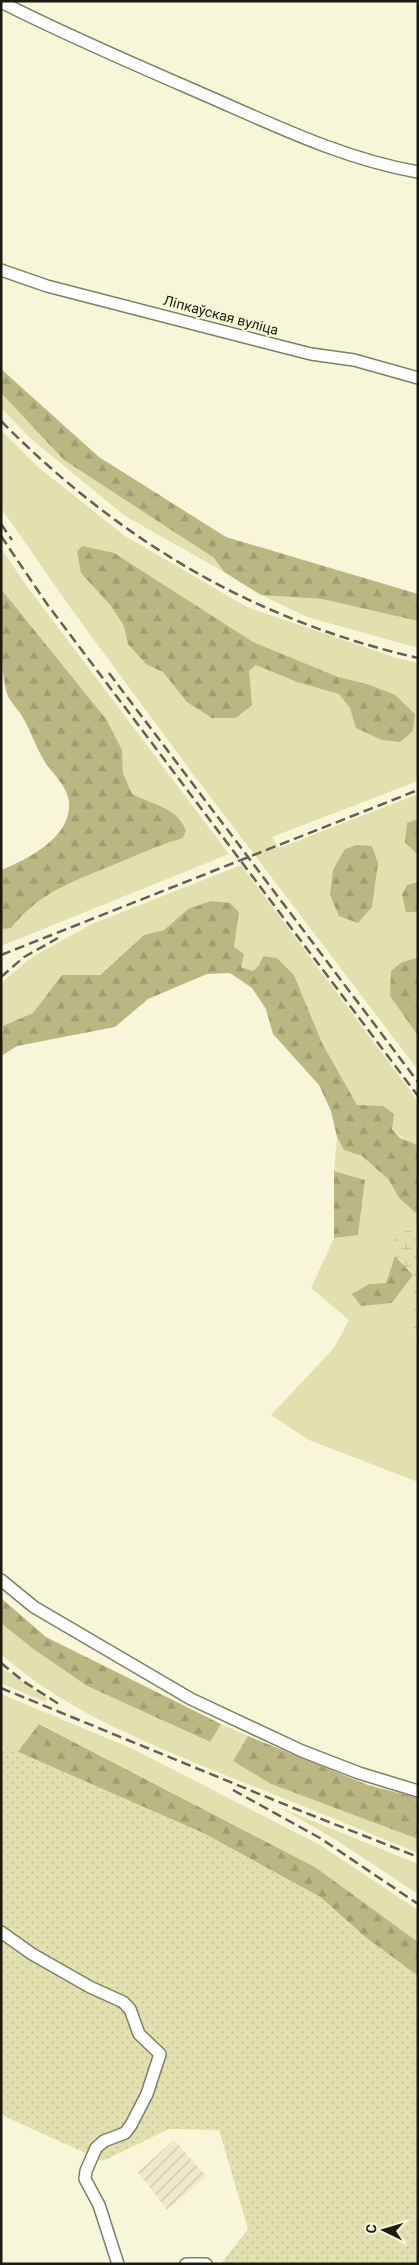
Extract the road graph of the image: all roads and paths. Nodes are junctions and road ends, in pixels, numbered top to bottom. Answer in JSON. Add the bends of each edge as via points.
{"nodes":[{"id":1,"x":1,"y":2,"type":"edge"},
{"id":2,"x":418,"y":172,"type":"edge"},
{"id":3,"x":1,"y":270,"type":"edge"},
{"id":4,"x":418,"y":378,"type":"edge"},
{"id":5,"x":1,"y":1580,"type":"edge"},
{"id":6,"x":418,"y":1791,"type":"edge"},
{"id":7,"x":1,"y":1932,"type":"edge"},
{"id":8,"x":118,"y":2264,"type":"edge"},
{"id":9,"x":186,"y":2264,"type":"edge"},
{"id":10,"x":206,"y":2264,"type":"edge"}],
"edges":[{"from":1,"to":2,"type":"street","via":[[114,56],[295,134],[370,161]]},
{"from":3,"to":4,"type":"street","name":"Ліпкаўская вуліца","via":[[256,340],[311,354],[354,360]]},
{"from":5,"to":6,"type":"street","via":[[34,1607],[191,1698],[302,1751]]},
{"from":7,"to":8,"type":"street","via":[[32,1954],[123,2002],[130,2009],[139,2034],[160,2054],[147,2094],[131,2125],[125,2133],[104,2141],[96,2148],[86,2170],[85,2179],[99,2205]]},
{"from":9,"to":10,"type":"street"}]}
